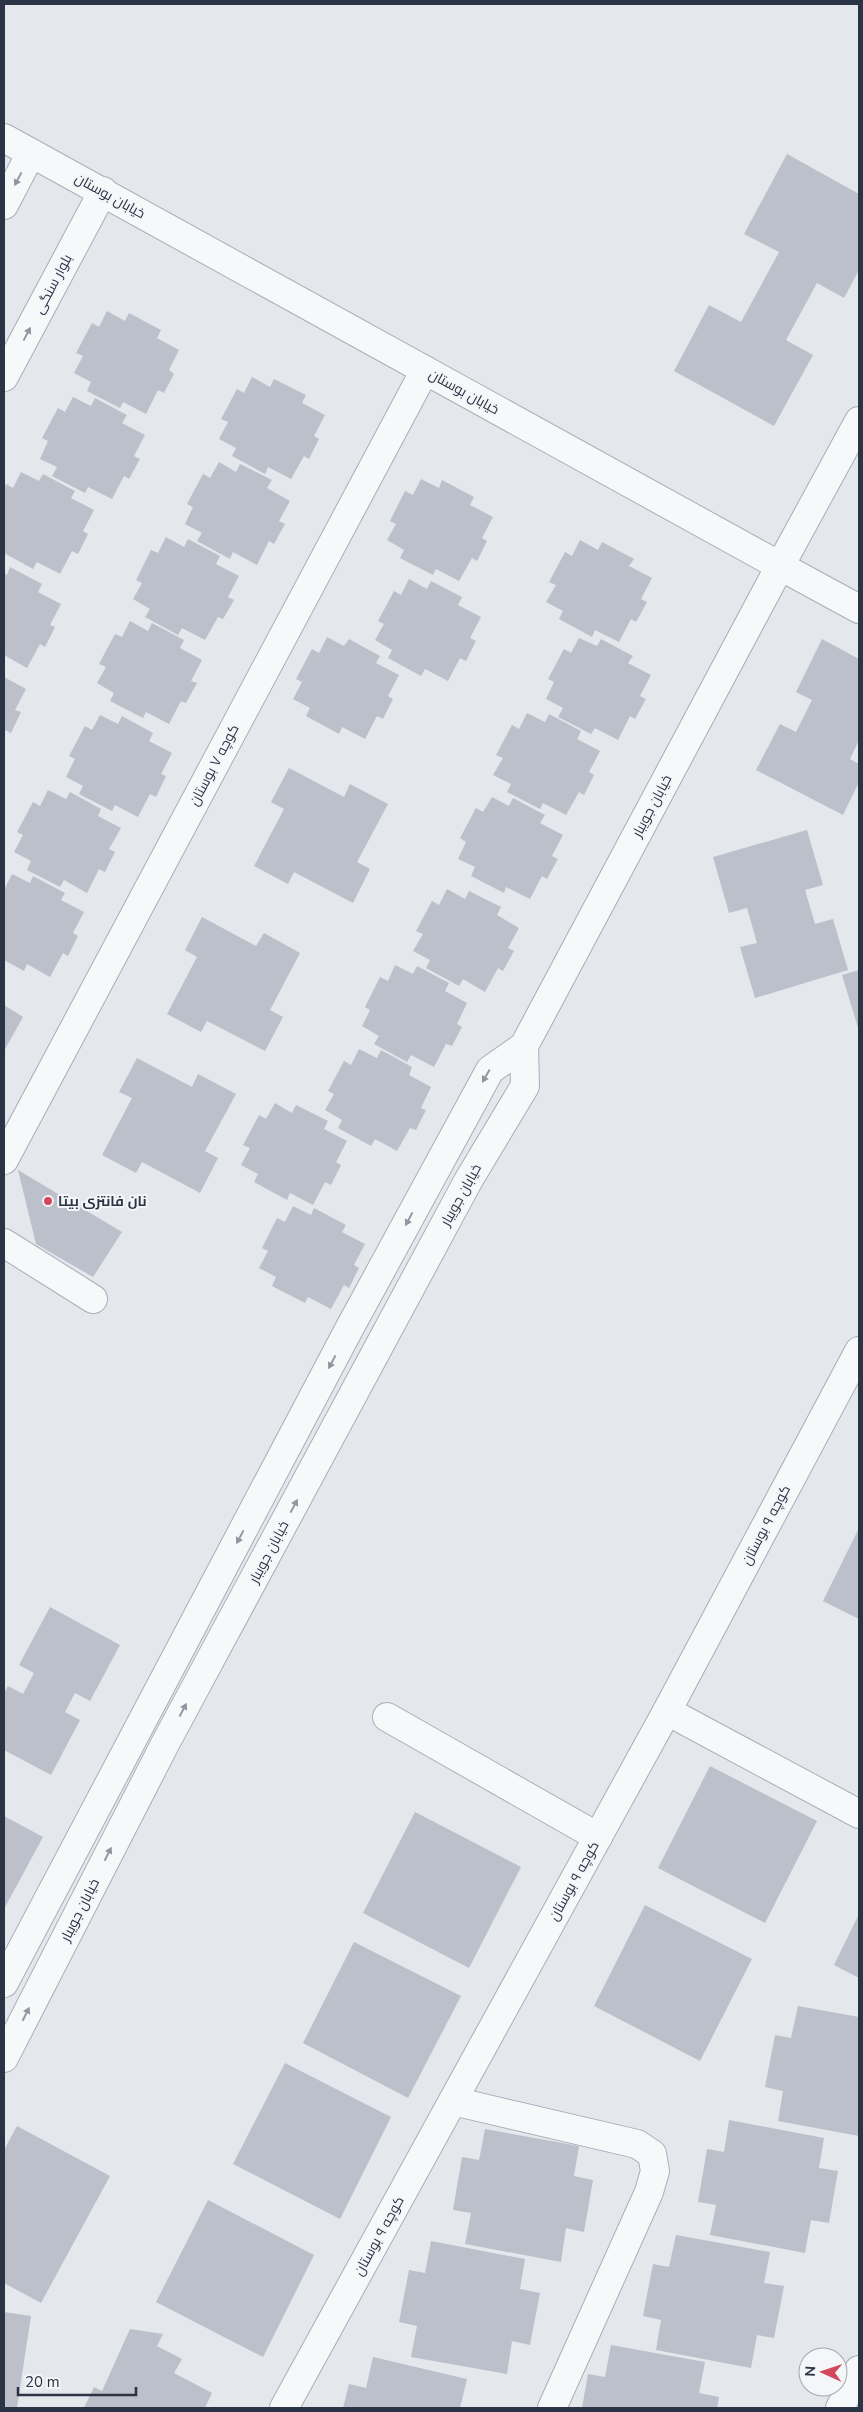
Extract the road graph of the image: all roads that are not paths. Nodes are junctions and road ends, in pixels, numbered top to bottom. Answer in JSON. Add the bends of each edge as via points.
{"nodes":[{"id":1,"x":4,"y":138,"type":"edge"},
{"id":2,"x":32,"y":153,"type":"junction"},
{"id":3,"x":103,"y":191,"type":"junction"},
{"id":4,"x":4,"y":205,"type":"edge"},
{"id":5,"x":425,"y":370,"type":"junction"},
{"id":6,"x":4,"y":377,"type":"edge"},
{"id":7,"x":859,"y":421,"type":"edge"},
{"id":8,"x":780,"y":566,"type":"junction"},
{"id":9,"x":859,"y":609,"type":"edge"},
{"id":10,"x":524,"y":1046,"type":"junction"},
{"id":11,"x":4,"y":1160,"type":"edge"},
{"id":12,"x":4,"y":1243,"type":"edge"},
{"id":13,"x":93,"y":1299,"type":"dead end"},
{"id":14,"x":859,"y":1351,"type":"edge"},
{"id":15,"x":666,"y":1711,"type":"junction"},
{"id":16,"x":387,"y":1717,"type":"dead end"},
{"id":17,"x":859,"y":1814,"type":"edge"},
{"id":18,"x":598,"y":1836,"type":"junction"},
{"id":19,"x":4,"y":1983,"type":"edge"},
{"id":20,"x":4,"y":2058,"type":"edge"},
{"id":21,"x":453,"y":2101,"type":"junction"},
{"id":22,"x":859,"y":2370,"type":"edge"},
{"id":23,"x":284,"y":2408,"type":"edge"},
{"id":24,"x":552,"y":2408,"type":"edge"},
{"id":25,"x":840,"y":2408,"type":"edge"}],
"edges":[{"from":1,"to":2,"type":"street","name":"خیابان بوستان"},
{"from":2,"to":3,"type":"street","name":"خیابان بوستان"},
{"from":2,"to":4,"type":"street","one_way":true},
{"from":3,"to":5,"type":"street","name":"خیابان بوستان"},
{"from":6,"to":3,"type":"street","name":"بلوار سنگی","one_way":true},
{"from":5,"to":8,"type":"street","name":"خیابان بوستان"},
{"from":5,"to":11,"type":"street","name":"کوچه ۷ بوستان"},
{"from":7,"to":8,"type":"street"},
{"from":8,"to":9,"type":"street","name":"خیابان بوستان"},
{"from":8,"to":10,"type":"street","name":"خیابان جویبار"},
{"from":10,"to":19,"type":"street","name":"خیابان جویبار","one_way":true,"via":[[490,1070],[348,1331]]},
{"from":20,"to":10,"type":"street","name":"خیابان جویبار","one_way":true,"via":[[166,1742],[468,1181],[525,1086]]},
{"from":12,"to":13,"type":"street"},
{"from":14,"to":15,"type":"street","name":"کوچه ۹ بوستان"},
{"from":15,"to":17,"type":"street"},
{"from":15,"to":18,"type":"street","name":"کوچه ۹ بوستان"},
{"from":16,"to":18,"type":"street"},
{"from":18,"to":21,"type":"street","name":"کوچه ۹ بوستان"},
{"from":21,"to":23,"type":"street","name":"کوچه ۹ بوستان"},
{"from":21,"to":24,"type":"street","via":[[637,2144],[652,2154],[655,2171],[648,2192]]},
{"from":22,"to":25,"type":"street"}]}
